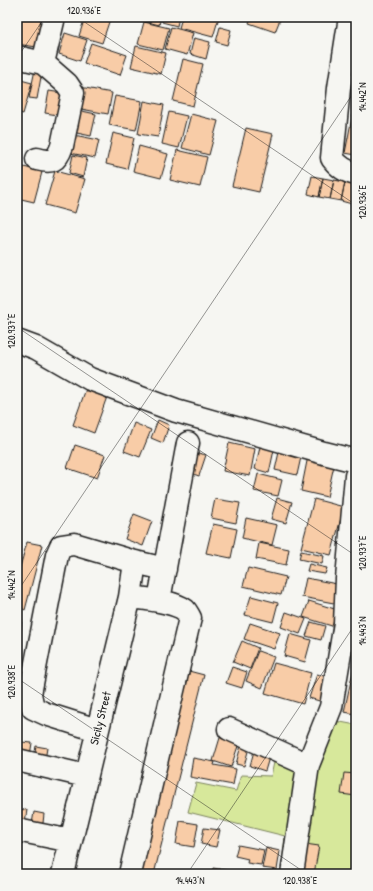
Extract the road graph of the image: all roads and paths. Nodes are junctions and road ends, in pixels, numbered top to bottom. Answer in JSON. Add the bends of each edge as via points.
{"nodes":[{"id":1,"x":54,"y":17,"type":"edge"},
{"id":2,"x":350,"y":17,"type":"edge"},
{"id":3,"x":17,"y":57,"type":"edge"},
{"id":4,"x":43,"y":63,"type":"junction"},
{"id":5,"x":348,"y":91,"type":"edge"},
{"id":6,"x":37,"y":159,"type":"dead end"},
{"id":7,"x":356,"y":174,"type":"edge"},
{"id":8,"x":17,"y":340,"type":"edge"},
{"id":9,"x":188,"y":443,"type":"dead end"},
{"id":10,"x":356,"y":461,"type":"edge"},
{"id":11,"x":356,"y":476,"type":"edge"},
{"id":12,"x":135,"y":562,"type":"junction"},
{"id":13,"x":165,"y":569,"type":"junction"},
{"id":14,"x":130,"y":597,"type":"junction"},
{"id":15,"x":159,"y":600,"type":"junction"},
{"id":16,"x":229,"y":729,"type":"dead end"},
{"id":17,"x":97,"y":730,"type":"junction"},
{"id":18,"x":17,"y":760,"type":"edge"},
{"id":19,"x":308,"y":765,"type":"junction"},
{"id":20,"x":86,"y":776,"type":"junction"},
{"id":21,"x":17,"y":830,"type":"edge"},
{"id":22,"x":71,"y":841,"type":"junction"},
{"id":23,"x":63,"y":874,"type":"edge"},
{"id":24,"x":130,"y":874,"type":"edge"},
{"id":25,"x":292,"y":874,"type":"edge"}],
"edges":[{"from":1,"to":4,"type":"street"},
{"from":2,"to":5,"type":"street"},
{"from":3,"to":4,"type":"street"},
{"from":4,"to":6,"type":"street","via":[[67,84],[73,93],[59,154],[51,161]]},
{"from":5,"to":7,"type":"street","via":[[332,158],[345,171]]},
{"from":8,"to":10,"type":"street","via":[[90,379],[176,411]]},
{"from":9,"to":13,"type":"street"},
{"from":11,"to":19,"type":"street","via":[[346,578],[345,623],[331,707]]},
{"from":12,"to":13,"type":"street"},
{"from":12,"to":14,"type":"street","name":"Sicily Street"},
{"from":12,"to":17,"type":"street","via":[[74,544],[61,546],[57,555],[30,694],[33,708]]},
{"from":13,"to":15,"type":"street"},
{"from":14,"to":15,"type":"street"},
{"from":14,"to":17,"type":"street","name":"Sicily Street"},
{"from":15,"to":24,"type":"street","via":[[180,607],[190,618]]},
{"from":16,"to":19,"type":"street"},
{"from":17,"to":20,"type":"street","name":"Sicily Street"},
{"from":18,"to":20,"type":"street"},
{"from":19,"to":25,"type":"street"},
{"from":20,"to":22,"type":"street","name":"Sicily Street"},
{"from":21,"to":22,"type":"street"},
{"from":22,"to":23,"type":"street","name":"Sicily Street"}]}
